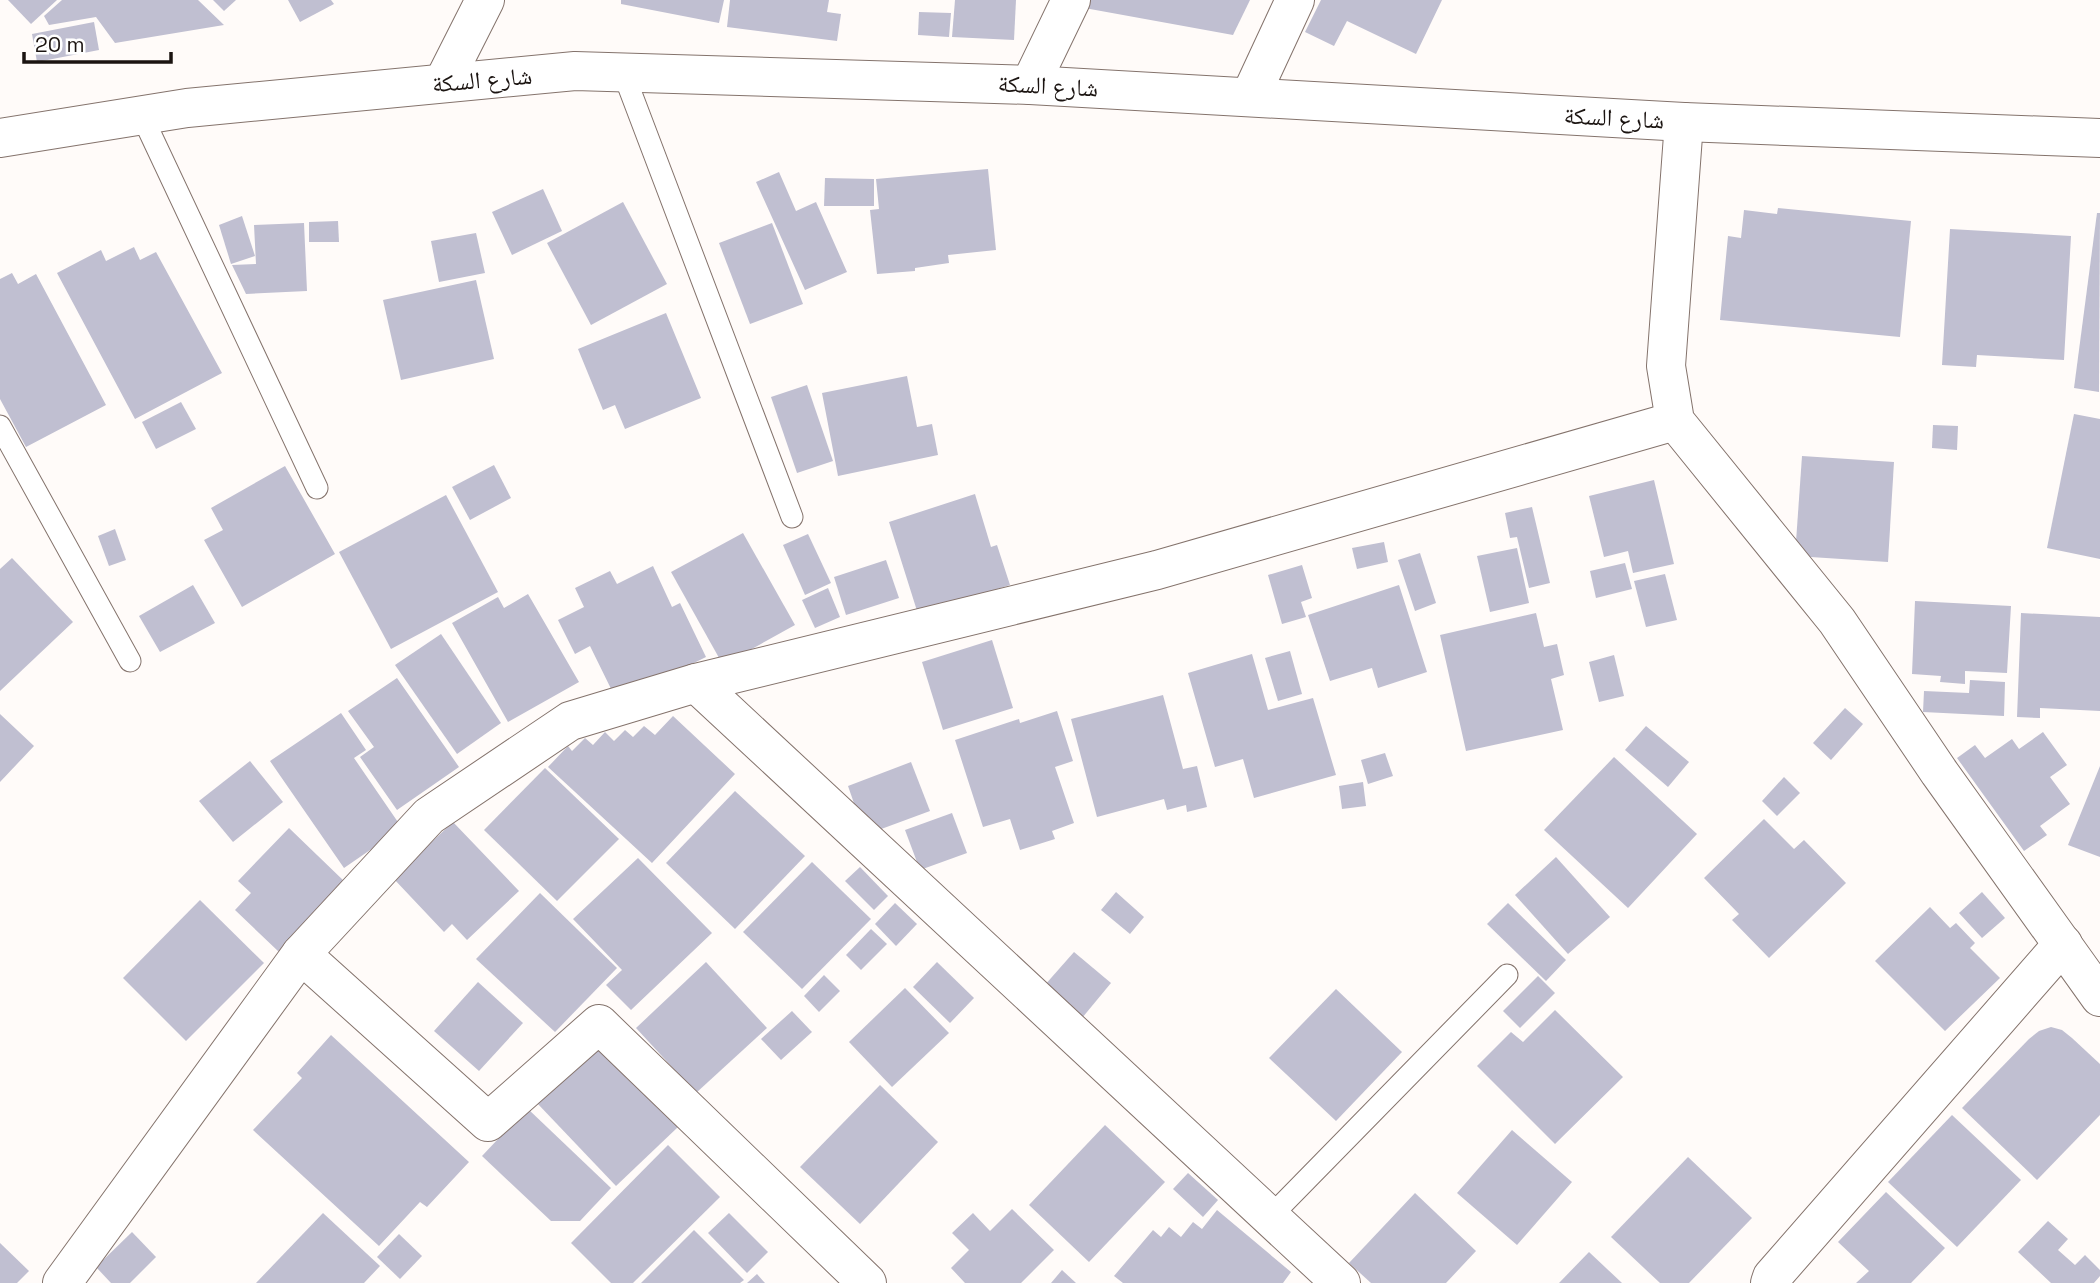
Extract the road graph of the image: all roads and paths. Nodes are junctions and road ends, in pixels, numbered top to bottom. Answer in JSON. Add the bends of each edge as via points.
{"nodes":[{"id":1,"x":485,"y":0,"type":"edge"},
{"id":2,"x":1071,"y":0,"type":"edge"},
{"id":3,"x":1295,"y":0,"type":"edge"},
{"id":4,"x":623,"y":72,"type":"junction"},
{"id":5,"x":443,"y":83,"type":"junction"},
{"id":6,"x":1030,"y":85,"type":"junction"},
{"id":7,"x":1250,"y":97,"type":"junction"},
{"id":8,"x":142,"y":116,"type":"junction"},
{"id":9,"x":1684,"y":122,"type":"junction"},
{"id":10,"x":0,"y":138,"type":"edge"},
{"id":11,"x":2100,"y":138,"type":"edge"},
{"id":12,"x":1675,"y":421,"type":"junction"},
{"id":13,"x":0,"y":426,"type":"edge"},
{"id":14,"x":317,"y":488,"type":"dead end"},
{"id":15,"x":792,"y":517,"type":"dead end"},
{"id":16,"x":130,"y":660,"type":"dead end"},
{"id":17,"x":696,"y":683,"type":"junction"},
{"id":18,"x":2063,"y":944,"type":"junction"},
{"id":19,"x":301,"y":954,"type":"junction"},
{"id":20,"x":1507,"y":975,"type":"dead end"},
{"id":21,"x":2100,"y":997,"type":"edge"},
{"id":22,"x":1270,"y":1217,"type":"junction"},
{"id":23,"x":62,"y":1283,"type":"edge"},
{"id":24,"x":866,"y":1283,"type":"edge"},
{"id":25,"x":1341,"y":1283,"type":"edge"},
{"id":26,"x":1770,"y":1283,"type":"edge"}],
"edges":[{"from":1,"to":5,"type":"street"},
{"from":2,"to":6,"type":"street"},
{"from":3,"to":7,"type":"street"},
{"from":4,"to":5,"type":"street","name":"شارع السكة","via":[[575,71]]},
{"from":4,"to":6,"type":"street","name":"شارع السكة"},
{"from":4,"to":15,"type":"lane"},
{"from":5,"to":8,"type":"street","name":"شارع السكة"},
{"from":6,"to":7,"type":"street","name":"شارع السكة"},
{"from":7,"to":9,"type":"street","name":"شارع السكة"},
{"from":8,"to":10,"type":"street","name":"شارع السكة"},
{"from":8,"to":14,"type":"lane"},
{"from":9,"to":11,"type":"street","name":"شارع السكة"},
{"from":9,"to":12,"type":"street","via":[[1666,366]]},
{"from":12,"to":17,"type":"street","via":[[1157,570]]},
{"from":12,"to":18,"type":"street","via":[[1838,621]]},
{"from":13,"to":16,"type":"lane"},
{"from":17,"to":19,"type":"street","via":[[570,721],[429,816]]},
{"from":17,"to":22,"type":"street"},
{"from":18,"to":21,"type":"street"},
{"from":18,"to":26,"type":"street"},
{"from":19,"to":23,"type":"street"},
{"from":19,"to":24,"type":"street","via":[[488,1122],[599,1024]]},
{"from":20,"to":22,"type":"lane"},
{"from":22,"to":25,"type":"street"}]}
